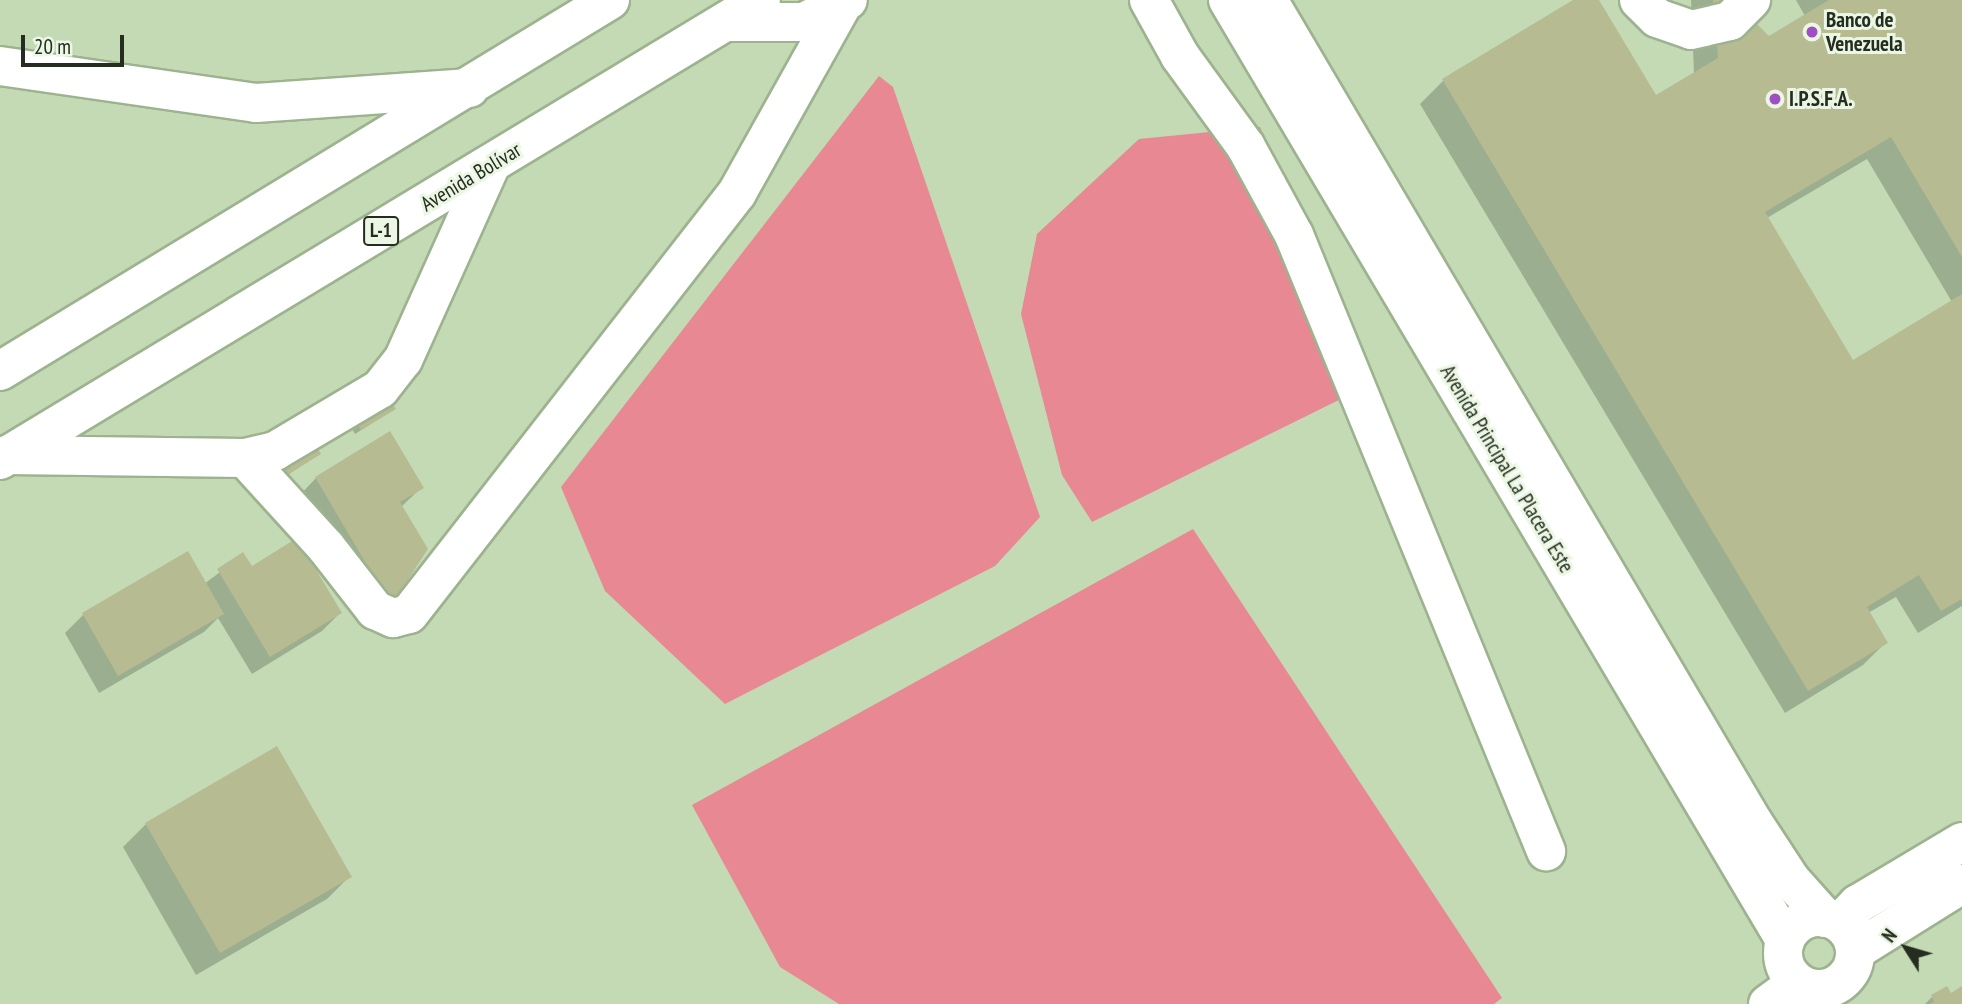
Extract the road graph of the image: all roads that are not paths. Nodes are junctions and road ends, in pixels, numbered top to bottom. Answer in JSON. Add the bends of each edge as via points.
{"nodes":[{"id":1,"x":610,"y":0,"type":"edge"},
{"id":2,"x":761,"y":0,"type":"edge"},
{"id":3,"x":1149,"y":0,"type":"edge"},
{"id":4,"x":1228,"y":0,"type":"edge"},
{"id":5,"x":1268,"y":0,"type":"edge"},
{"id":6,"x":1639,"y":0,"type":"edge"},
{"id":7,"x":1751,"y":0,"type":"edge"},
{"id":8,"x":845,"y":2,"type":"edge"},
{"id":9,"x":729,"y":22,"type":"junction"},
{"id":10,"x":0,"y":66,"type":"edge"},
{"id":11,"x":469,"y":89,"type":"junction"},
{"id":12,"x":490,"y":166,"type":"junction"},
{"id":13,"x":0,"y":371,"type":"edge"},
{"id":14,"x":3,"y":458,"type":"edge"},
{"id":15,"x":245,"y":458,"type":"junction"},
{"id":16,"x":1962,"y":842,"type":"edge"},
{"id":17,"x":1546,"y":851,"type":"dead end"},
{"id":18,"x":1962,"y":884,"type":"edge"},
{"id":19,"x":1840,"y":931,"type":"junction"},
{"id":20,"x":1785,"y":940,"type":"junction"},
{"id":21,"x":1783,"y":993,"type":"edge"}],
"edges":[{"from":1,"to":11,"type":"street"},
{"from":2,"to":9,"type":"street","name":"Avenida Bolívar","number":"L-1"},
{"from":3,"to":17,"type":"street","via":[[1180,56],[1246,147],[1294,235]]},
{"from":4,"to":20,"type":"street","name":"Avenida Principal La Placera Este"},
{"from":5,"to":19,"type":"street","name":"Avenida Principal La Placera Este","via":[[1753,822],[1791,880]]},
{"from":6,"to":7,"type":"street","via":[[1657,18],[1691,30],[1730,21]]},
{"from":8,"to":9,"type":"street","via":[[804,22]]},
{"from":8,"to":15,"type":"street","via":[[737,193],[409,614],[393,618],[374,610],[326,547]]},
{"from":9,"to":12,"type":"street","name":"Avenida Bolívar","number":"L-1"},
{"from":10,"to":11,"type":"street","via":[[256,103]]},
{"from":11,"to":13,"type":"street"},
{"from":12,"to":14,"type":"street","name":"Avenida Bolívar","number":"L-1"},
{"from":12,"to":15,"type":"street","via":[[403,360],[380,389],[275,451]]},
{"from":14,"to":15,"type":"street"},
{"from":16,"to":19,"type":"street","via":[[1858,904]]},
{"from":18,"to":19,"type":"street"},
{"from":19,"to":20,"type":"street","via":[[1809,918]]},
{"from":19,"to":21,"type":"street","via":[[1848,974],[1829,988]]},
{"from":20,"to":21,"type":"street"}]}
